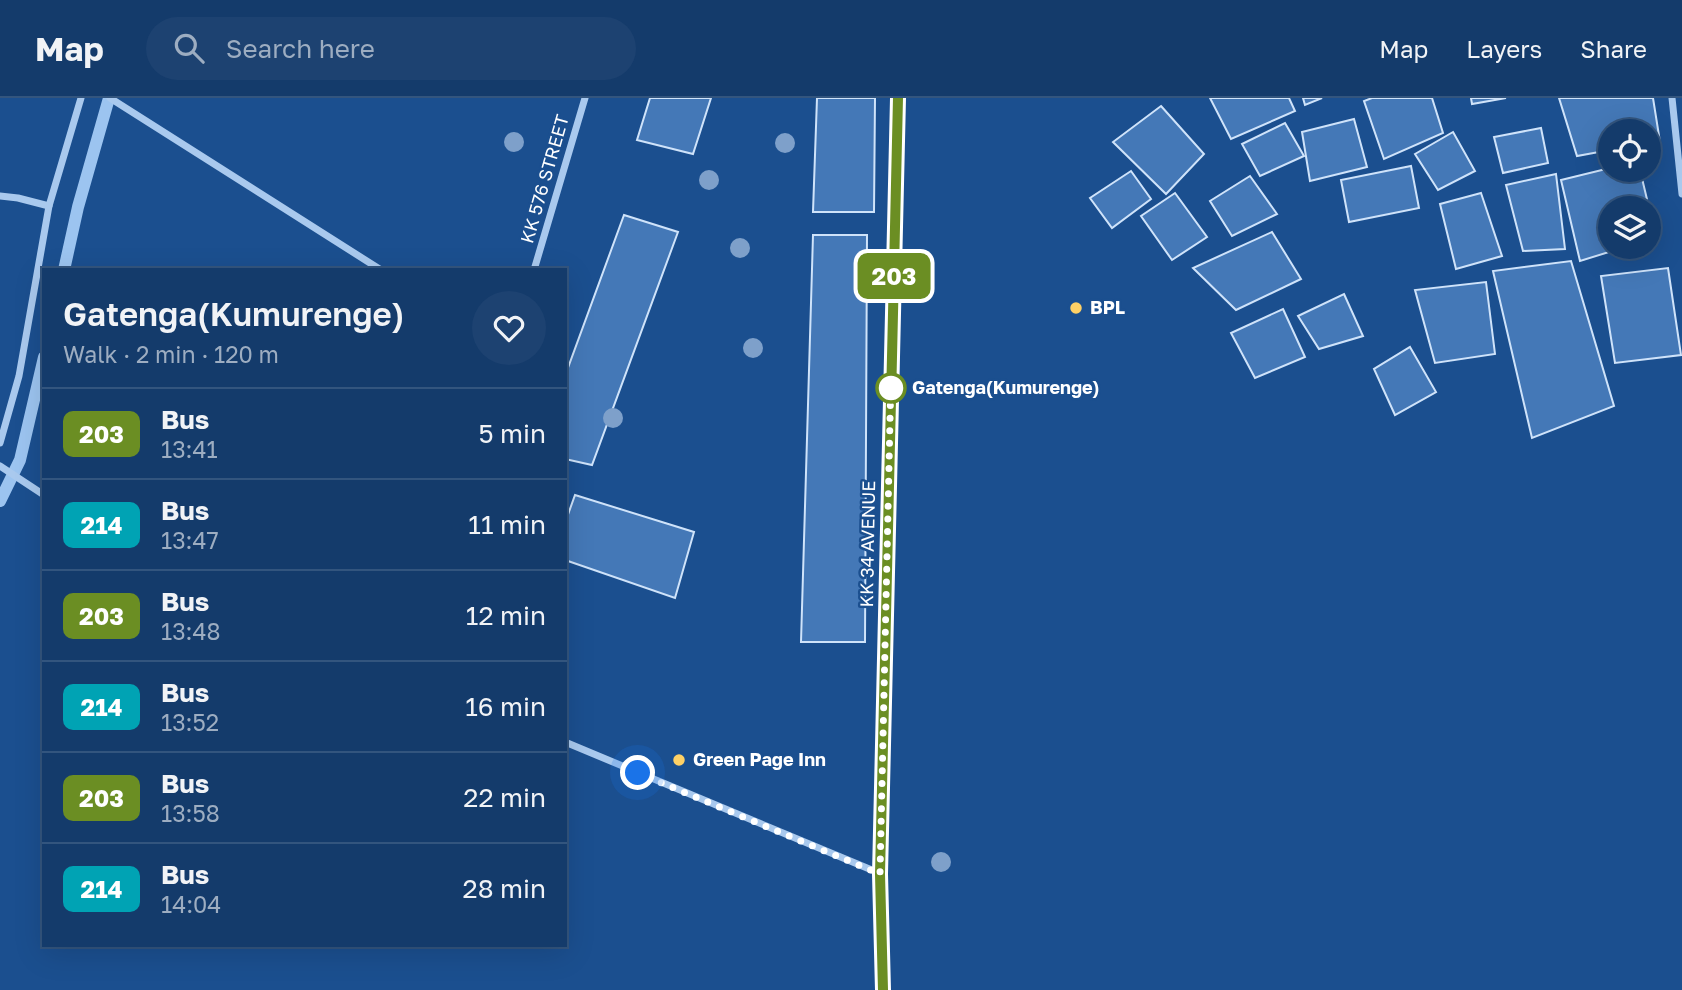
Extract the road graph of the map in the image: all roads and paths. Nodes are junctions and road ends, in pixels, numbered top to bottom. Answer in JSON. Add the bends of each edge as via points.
{"nodes":[{"id":1,"x":81,"y":98,"type":"edge"},
{"id":2,"x":110,"y":98,"type":"edge"},
{"id":3,"x":585,"y":98,"type":"edge"},
{"id":4,"x":898,"y":98,"type":"edge"},
{"id":5,"x":1672,"y":98,"type":"edge"},
{"id":6,"x":1682,"y":194,"type":"edge"},
{"id":7,"x":0,"y":196,"type":"edge"},
{"id":8,"x":49,"y":206,"type":"junction"},
{"id":9,"x":379,"y":268,"type":"edge"},
{"id":10,"x":535,"y":268,"type":"edge"},
{"id":11,"x":0,"y":443,"type":"edge"},
{"id":12,"x":0,"y":466,"type":"edge"},
{"id":13,"x":42,"y":494,"type":"edge"},
{"id":14,"x":567,"y":743,"type":"edge"},
{"id":15,"x":880,"y":874,"type":"junction"},
{"id":16,"x":883,"y":990,"type":"edge"}],
"edges":[{"from":1,"to":8,"type":"street"},
{"from":2,"to":9,"type":"street"},
{"from":3,"to":10,"type":"street","name":"KK 576 STREET"},
{"from":4,"to":15,"type":"main road","name":"KK 34 AVENUE"},
{"from":5,"to":6,"type":"street"},
{"from":7,"to":8,"type":"street"},
{"from":8,"to":11,"type":"street","via":[[19,376]]},
{"from":12,"to":13,"type":"street"},
{"from":14,"to":15,"type":"street"},
{"from":15,"to":16,"type":"main road","name":"KK 34 AVENUE"}]}
